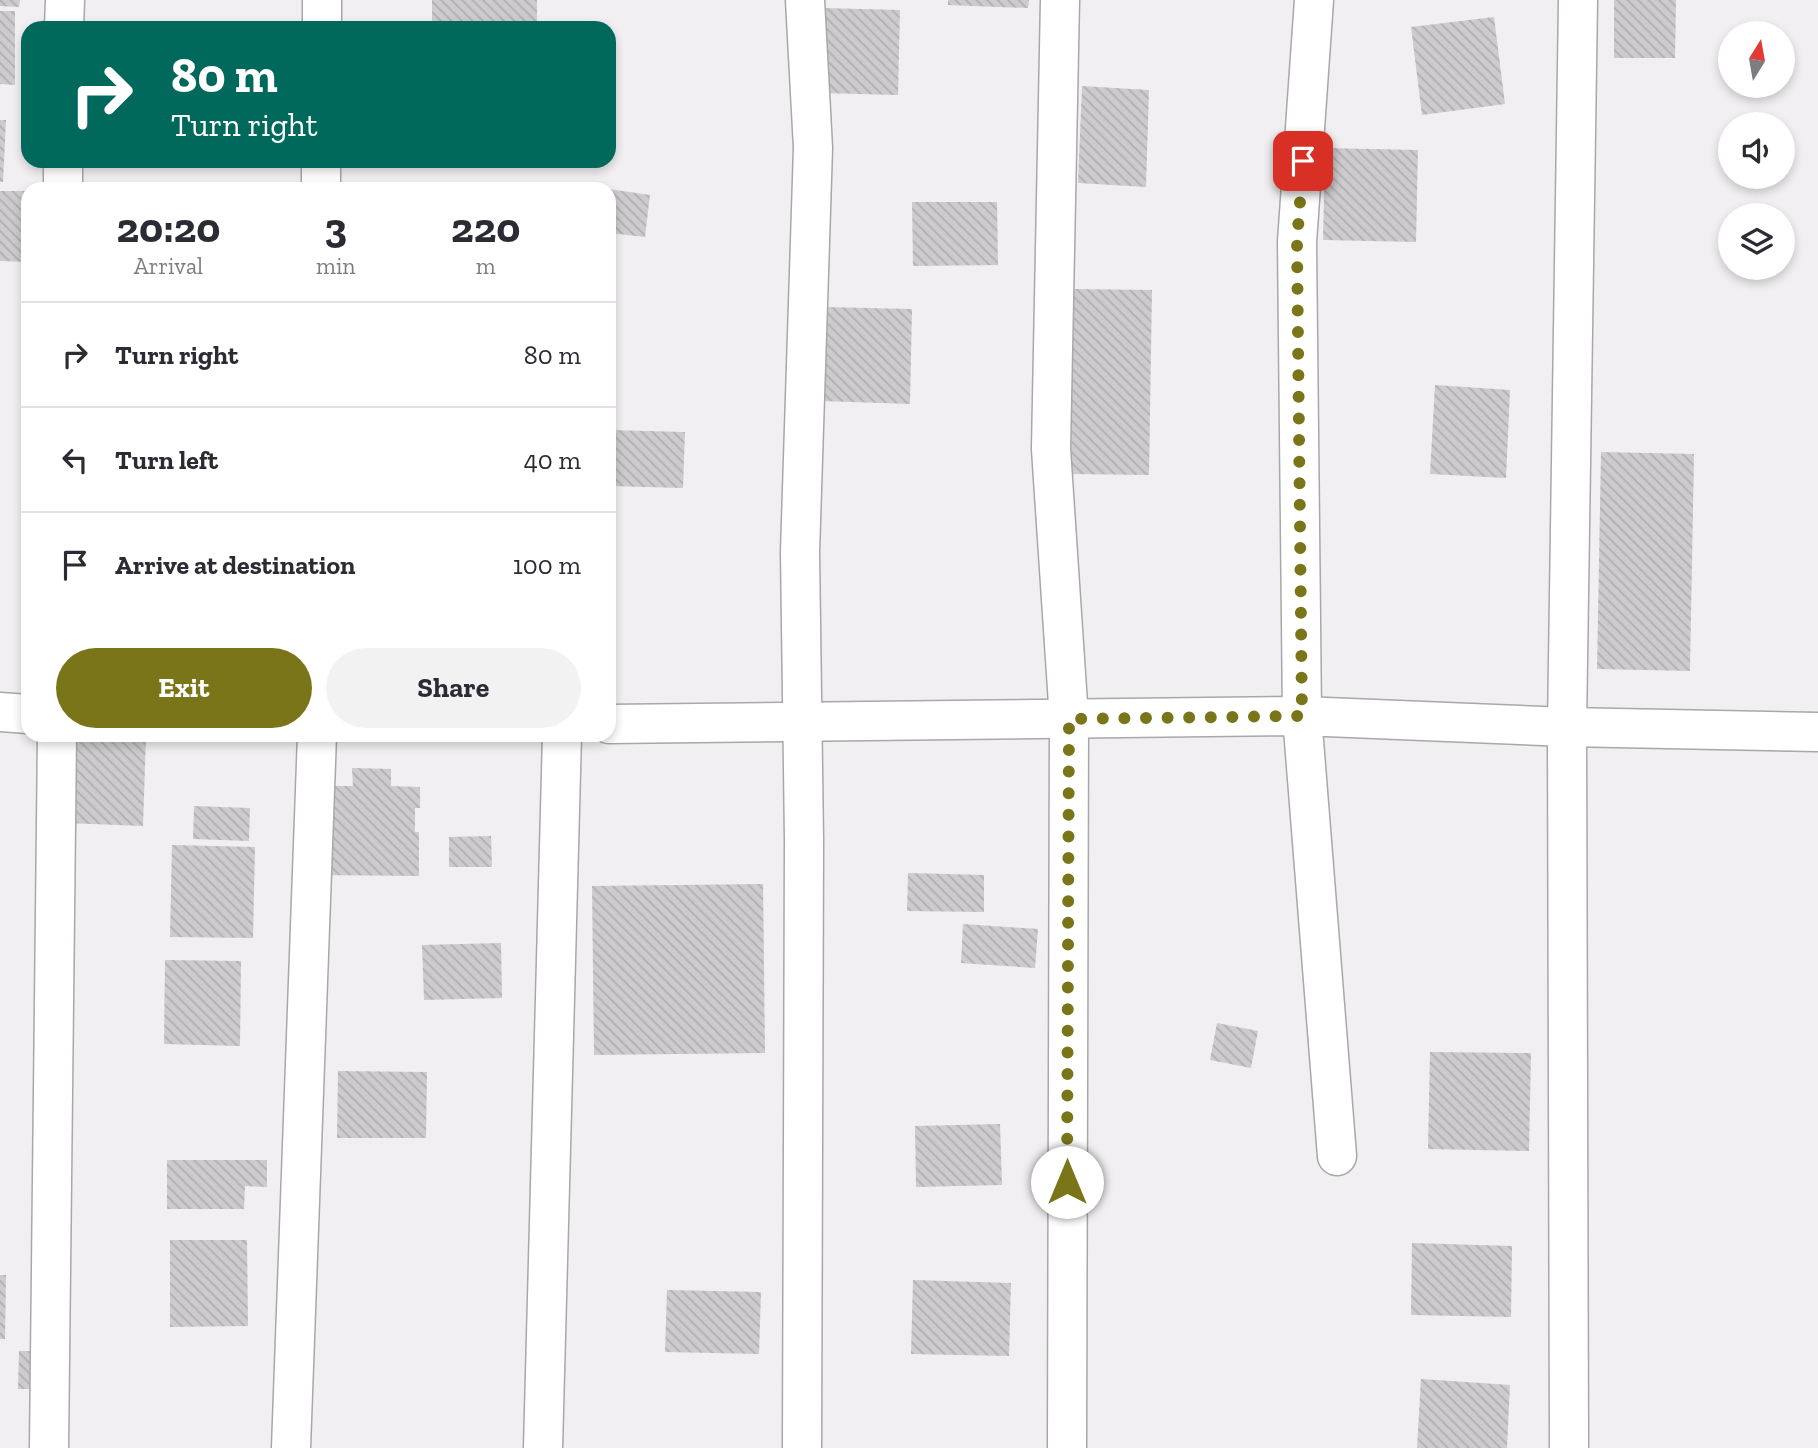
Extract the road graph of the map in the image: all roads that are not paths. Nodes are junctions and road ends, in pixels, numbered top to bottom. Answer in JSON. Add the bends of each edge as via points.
{"nodes":[{"id":1,"x":65,"y":0,"type":"edge"},
{"id":2,"x":322,"y":0,"type":"edge"},
{"id":3,"x":805,"y":0,"type":"edge"},
{"id":4,"x":1060,"y":0,"type":"edge"},
{"id":5,"x":1314,"y":0,"type":"edge"},
{"id":6,"x":1578,"y":0,"type":"edge"},
{"id":7,"x":65,"y":21,"type":"edge"},
{"id":8,"x":322,"y":21,"type":"edge"},
{"id":9,"x":0,"y":712,"type":"edge"},
{"id":10,"x":21,"y":713,"type":"edge"},
{"id":11,"x":1302,"y":716,"type":"junction"},
{"id":12,"x":1069,"y":719,"type":"junction"},
{"id":13,"x":800,"y":722,"type":"junction"},
{"id":14,"x":616,"y":724,"type":"edge"},
{"id":15,"x":1567,"y":727,"type":"junction"},
{"id":16,"x":1818,"y":732,"type":"edge"},
{"id":17,"x":57,"y":742,"type":"edge"},
{"id":18,"x":317,"y":742,"type":"edge"},
{"id":19,"x":562,"y":742,"type":"edge"},
{"id":20,"x":1337,"y":1156,"type":"dead end"},
{"id":21,"x":49,"y":1448,"type":"edge"},
{"id":22,"x":291,"y":1448,"type":"edge"},
{"id":23,"x":543,"y":1448,"type":"edge"},
{"id":24,"x":802,"y":1448,"type":"edge"},
{"id":25,"x":1067,"y":1448,"type":"edge"},
{"id":26,"x":1569,"y":1448,"type":"edge"}],
"edges":[{"from":1,"to":7,"type":"street"},
{"from":2,"to":8,"type":"street"},
{"from":3,"to":13,"type":"street","via":[[813,148],[800,552]]},
{"from":4,"to":12,"type":"street","via":[[1051,449]]},
{"from":5,"to":11,"type":"street","via":[[1297,242]]},
{"from":6,"to":15,"type":"street"},
{"from":9,"to":10,"type":"street"},
{"from":11,"to":12,"type":"street"},
{"from":11,"to":15,"type":"street"},
{"from":11,"to":20,"type":"street"},
{"from":12,"to":13,"type":"street"},
{"from":12,"to":25,"type":"street"},
{"from":13,"to":14,"type":"street"},
{"from":13,"to":24,"type":"street","via":[[804,840]]},
{"from":15,"to":16,"type":"street"},
{"from":15,"to":26,"type":"street"},
{"from":17,"to":21,"type":"street"},
{"from":18,"to":22,"type":"street"},
{"from":19,"to":23,"type":"street"}]}
